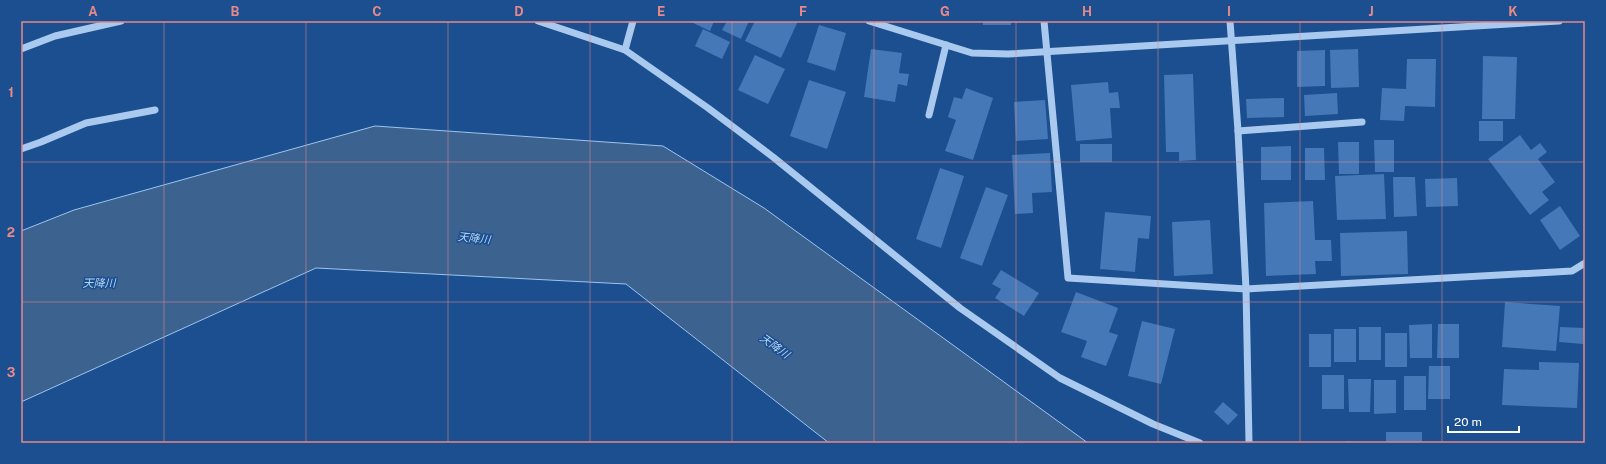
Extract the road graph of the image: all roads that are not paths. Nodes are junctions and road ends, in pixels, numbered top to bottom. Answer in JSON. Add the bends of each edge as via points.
{"nodes":[{"id":1,"x":121,"y":21,"type":"edge"},
{"id":2,"x":538,"y":21,"type":"edge"},
{"id":3,"x":632,"y":21,"type":"edge"},
{"id":4,"x":869,"y":21,"type":"edge"},
{"id":5,"x":1044,"y":21,"type":"edge"},
{"id":6,"x":1230,"y":21,"type":"edge"},
{"id":7,"x":1559,"y":21,"type":"edge"},
{"id":8,"x":1231,"y":41,"type":"junction"},
{"id":9,"x":946,"y":46,"type":"junction"},
{"id":10,"x":21,"y":48,"type":"edge"},
{"id":11,"x":625,"y":50,"type":"junction"},
{"id":12,"x":1046,"y":52,"type":"junction"},
{"id":13,"x":155,"y":110,"type":"dead end"},
{"id":14,"x":929,"y":115,"type":"dead end"},
{"id":15,"x":1362,"y":122,"type":"dead end"},
{"id":16,"x":1238,"y":131,"type":"junction"},
{"id":17,"x":21,"y":149,"type":"edge"},
{"id":18,"x":1585,"y":263,"type":"edge"},
{"id":19,"x":1246,"y":289,"type":"junction"},
{"id":20,"x":1200,"y":443,"type":"edge"},
{"id":21,"x":1249,"y":443,"type":"edge"}],
"edges":[{"from":1,"to":10,"type":"street","via":[[55,36]]},
{"from":2,"to":11,"type":"street"},
{"from":3,"to":11,"type":"street"},
{"from":4,"to":9,"type":"street"},
{"from":5,"to":12,"type":"street"},
{"from":6,"to":8,"type":"street"},
{"from":7,"to":8,"type":"street"},
{"from":8,"to":12,"type":"street"},
{"from":8,"to":16,"type":"street"},
{"from":9,"to":12,"type":"street","via":[[972,53]]},
{"from":9,"to":14,"type":"street"},
{"from":11,"to":20,"type":"street","via":[[773,157],[960,308],[1054,374],[1153,424]]},
{"from":12,"to":19,"type":"street","via":[[1068,278]]},
{"from":13,"to":17,"type":"street","via":[[86,123]]},
{"from":15,"to":16,"type":"street"},
{"from":16,"to":19,"type":"street"},
{"from":18,"to":19,"type":"street","via":[[1572,271]]},
{"from":19,"to":21,"type":"street"}]}
